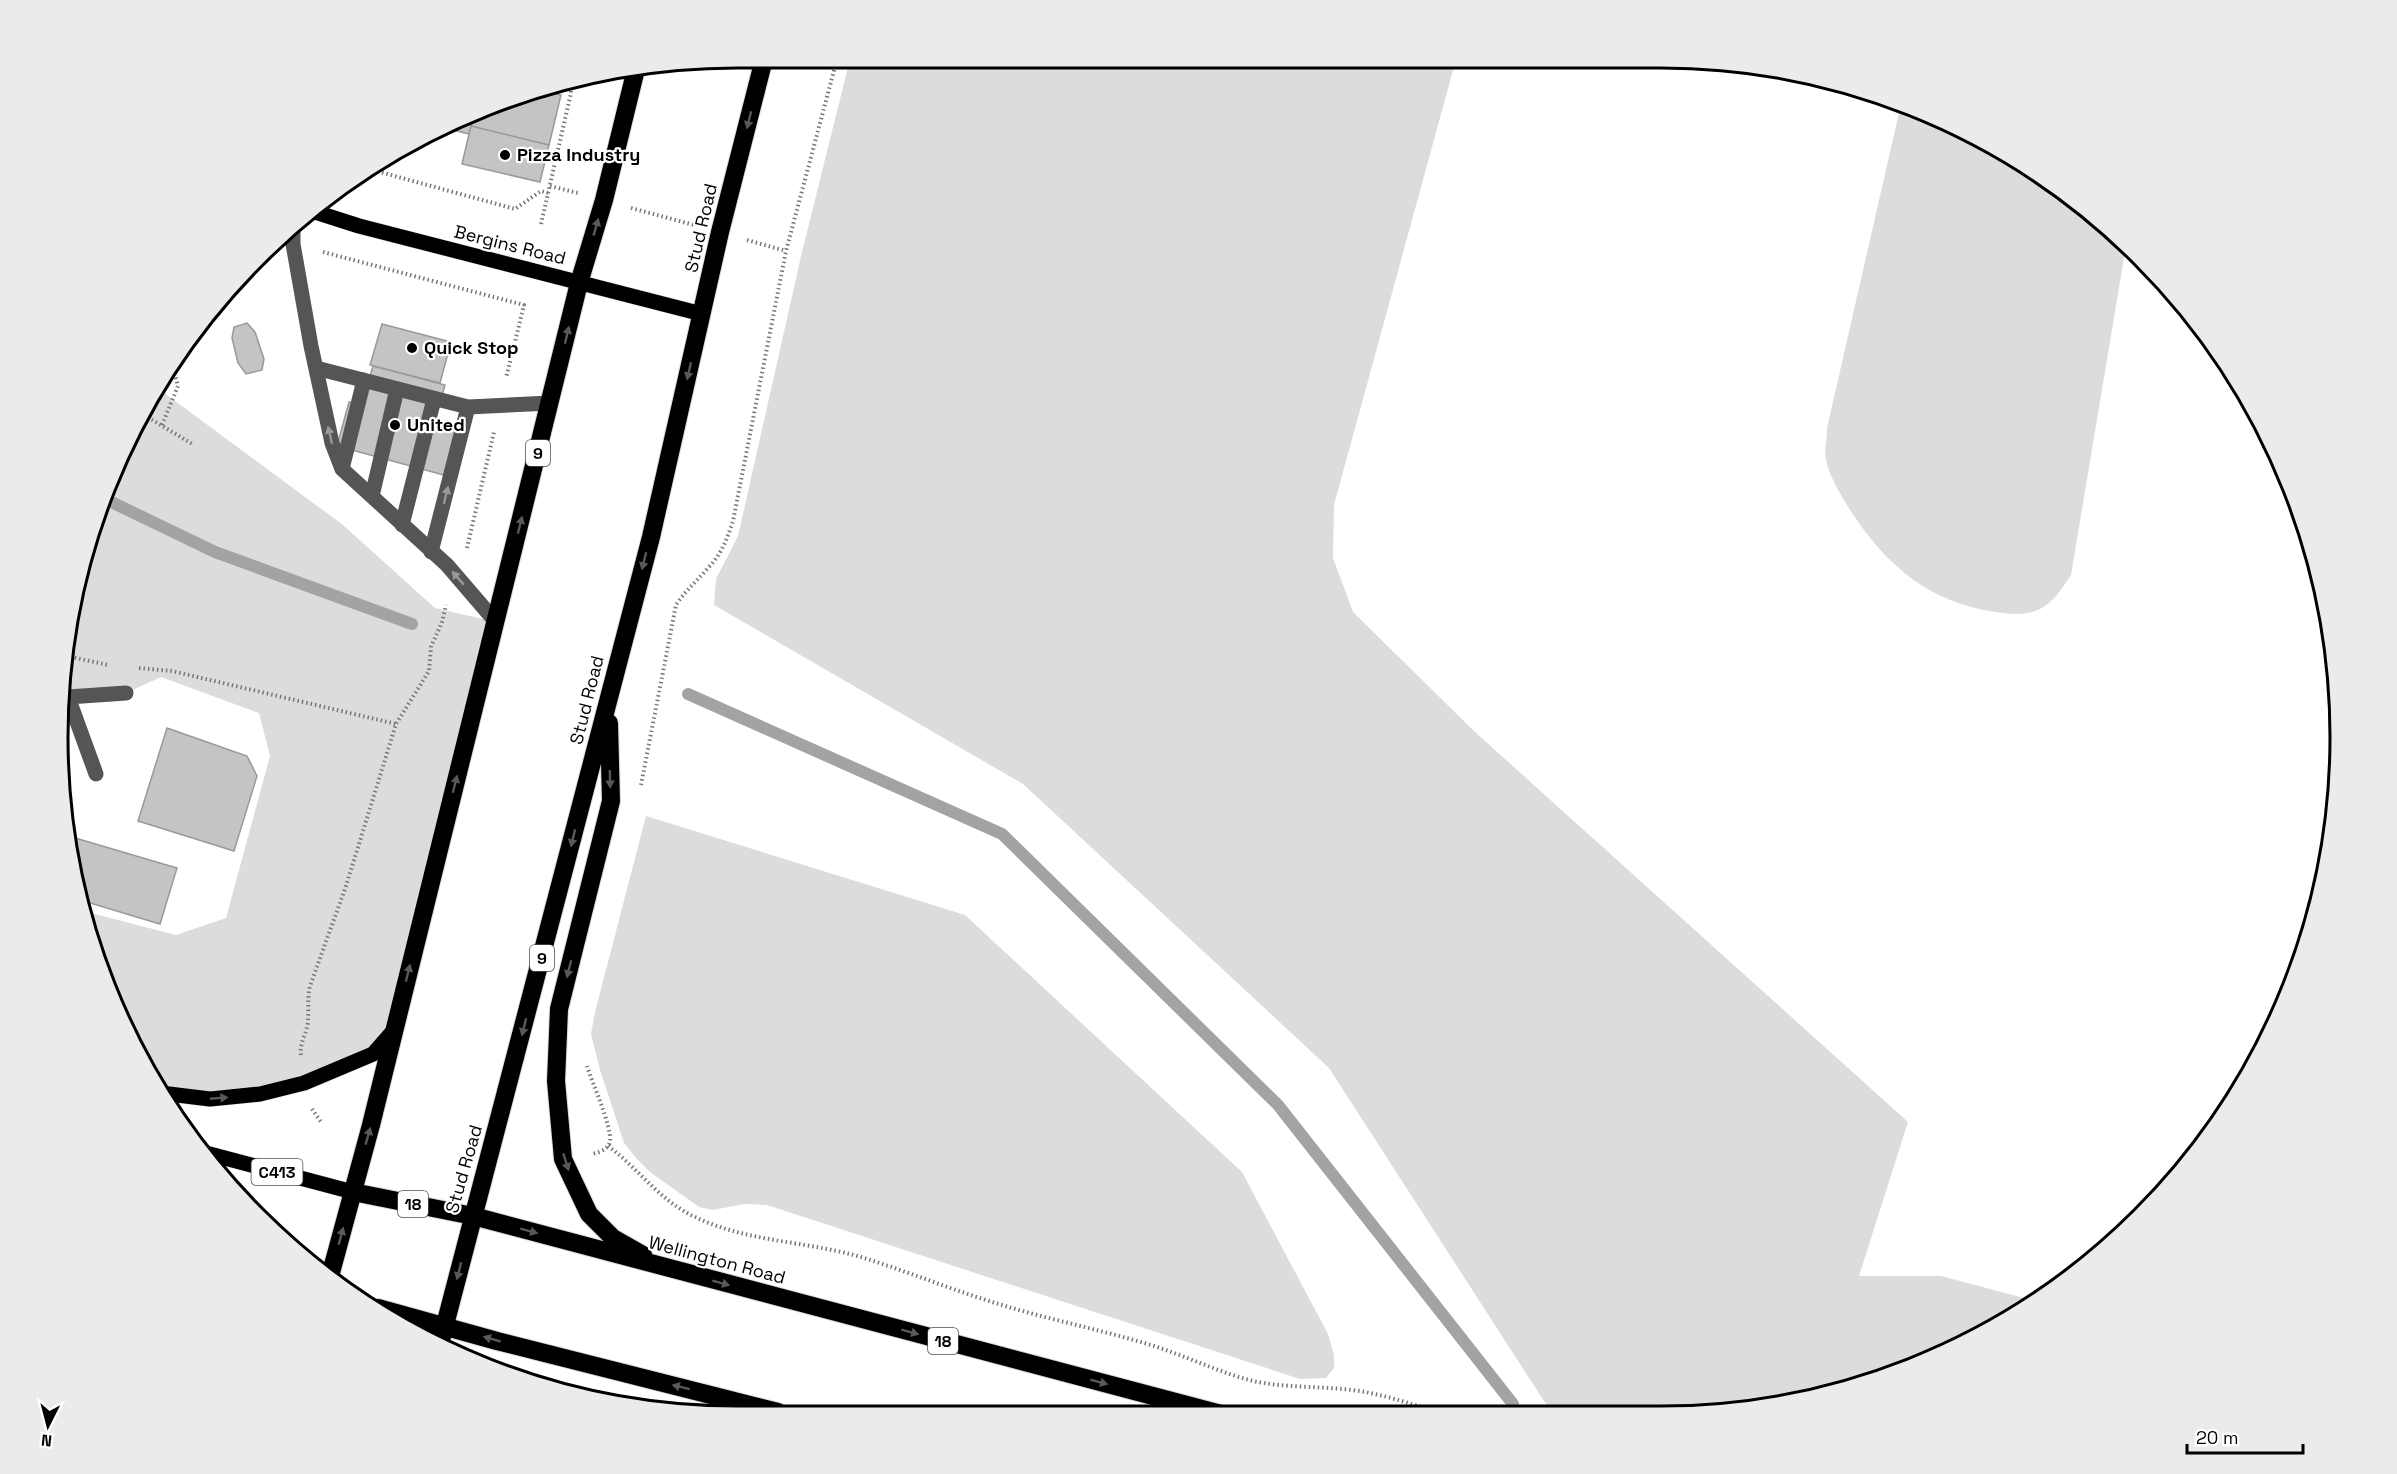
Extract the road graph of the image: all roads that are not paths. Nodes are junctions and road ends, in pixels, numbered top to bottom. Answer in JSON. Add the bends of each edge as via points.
{"nodes":[{"id":1,"x":762,"y":68,"type":"edge"},
{"id":2,"x":634,"y":75,"type":"edge"},
{"id":3,"x":320,"y":214,"type":"edge"},
{"id":4,"x":293,"y":237,"type":"edge"},
{"id":5,"x":579,"y":283,"type":"junction"},
{"id":6,"x":702,"y":314,"type":"junction"},
{"id":7,"x":316,"y":368,"type":"junction"},
{"id":8,"x":364,"y":380,"type":"junction"},
{"id":9,"x":397,"y":389,"type":"junction"},
{"id":10,"x":434,"y":399,"type":"junction"},
{"id":11,"x":550,"y":402,"type":"junction"},
{"id":12,"x":468,"y":407,"type":"junction"},
{"id":13,"x":342,"y":469,"type":"junction"},
{"id":14,"x":372,"y":496,"type":"junction"},
{"id":15,"x":402,"y":525,"type":"junction"},
{"id":16,"x":431,"y":552,"type":"junction"},
{"id":17,"x":496,"y":622,"type":"junction"},
{"id":18,"x":69,"y":692,"type":"edge"},
{"id":19,"x":126,"y":693,"type":"dead end"},
{"id":20,"x":609,"y":700,"type":"junction"},
{"id":21,"x":69,"y":704,"type":"edge"},
{"id":22,"x":96,"y":774,"type":"dead end"},
{"id":23,"x":394,"y":1030,"type":"junction"},
{"id":24,"x":171,"y":1094,"type":"edge"},
{"id":25,"x":215,"y":1155,"type":"edge"},
{"id":26,"x":353,"y":1192,"type":"junction"},
{"id":27,"x":473,"y":1216,"type":"junction"},
{"id":28,"x":665,"y":1269,"type":"junction"},
{"id":29,"x":332,"y":1270,"type":"edge"},
{"id":30,"x":395,"y":1313,"type":"edge"},
{"id":31,"x":444,"y":1326,"type":"junction"},
{"id":32,"x":442,"y":1337,"type":"edge"},
{"id":33,"x":755,"y":1406,"type":"edge"},
{"id":34,"x":1190,"y":1406,"type":"edge"}],
"edges":[{"from":1,"to":6,"type":"highway","name":"Stud Road","number":"9","one_way":true},
{"from":5,"to":2,"type":"highway","number":"9","one_way":true},
{"from":3,"to":5,"type":"main road","name":"Bergins Road"},
{"from":4,"to":7,"type":"street"},
{"from":5,"to":6,"type":"main road","name":"Bergins Road"},
{"from":11,"to":5,"type":"highway","number":"9","one_way":true},
{"from":6,"to":20,"type":"highway","name":"Stud Road","number":"9","one_way":true},
{"from":7,"to":8,"type":"street"},
{"from":13,"to":7,"type":"street","one_way":true,"via":[[332,443]]},
{"from":8,"to":9,"type":"street"},
{"from":8,"to":13,"type":"street"},
{"from":9,"to":10,"type":"street"},
{"from":9,"to":14,"type":"street"},
{"from":10,"to":12,"type":"street"},
{"from":10,"to":15,"type":"street"},
{"from":11,"to":12,"type":"street"},
{"from":17,"to":11,"type":"highway","number":"9","one_way":true},
{"from":16,"to":12,"type":"street","one_way":true},
{"from":13,"to":14,"type":"street"},
{"from":14,"to":15,"type":"street"},
{"from":15,"to":16,"type":"street"},
{"from":17,"to":16,"type":"street","one_way":true},
{"from":23,"to":17,"type":"highway","number":"9","one_way":true},
{"from":18,"to":19,"type":"street"},
{"from":20,"to":27,"type":"highway","name":"Stud Road","number":"9","one_way":true},
{"from":20,"to":28,"type":"highway","one_way":true,"via":[[611,801],[559,1009],[556,1081],[563,1159],[588,1214],[613,1238]]},
{"from":21,"to":22,"type":"street"},
{"from":24,"to":23,"type":"main road","one_way":true,"via":[[210,1099],[260,1094],[304,1083],[373,1054]]},
{"from":26,"to":23,"type":"highway","number":"9","one_way":true},
{"from":25,"to":26,"type":"main road","name":"Wellington Road","number":"C413"},
{"from":26,"to":27,"type":"highway","name":"Wellington Road","number":"18"},
{"from":29,"to":26,"type":"highway","number":"9","one_way":true},
{"from":27,"to":28,"type":"highway","name":"Wellington Road","number":"18","one_way":true},
{"from":27,"to":31,"type":"highway","name":"Stud Road","number":"9","one_way":true},
{"from":28,"to":34,"type":"highway","name":"Wellington Road","number":"18","one_way":true},
{"from":30,"to":31,"type":"highway"},
{"from":31,"to":32,"type":"highway","name":"Stud Road","number":"9"},
{"from":33,"to":31,"type":"highway","one_way":true}]}
